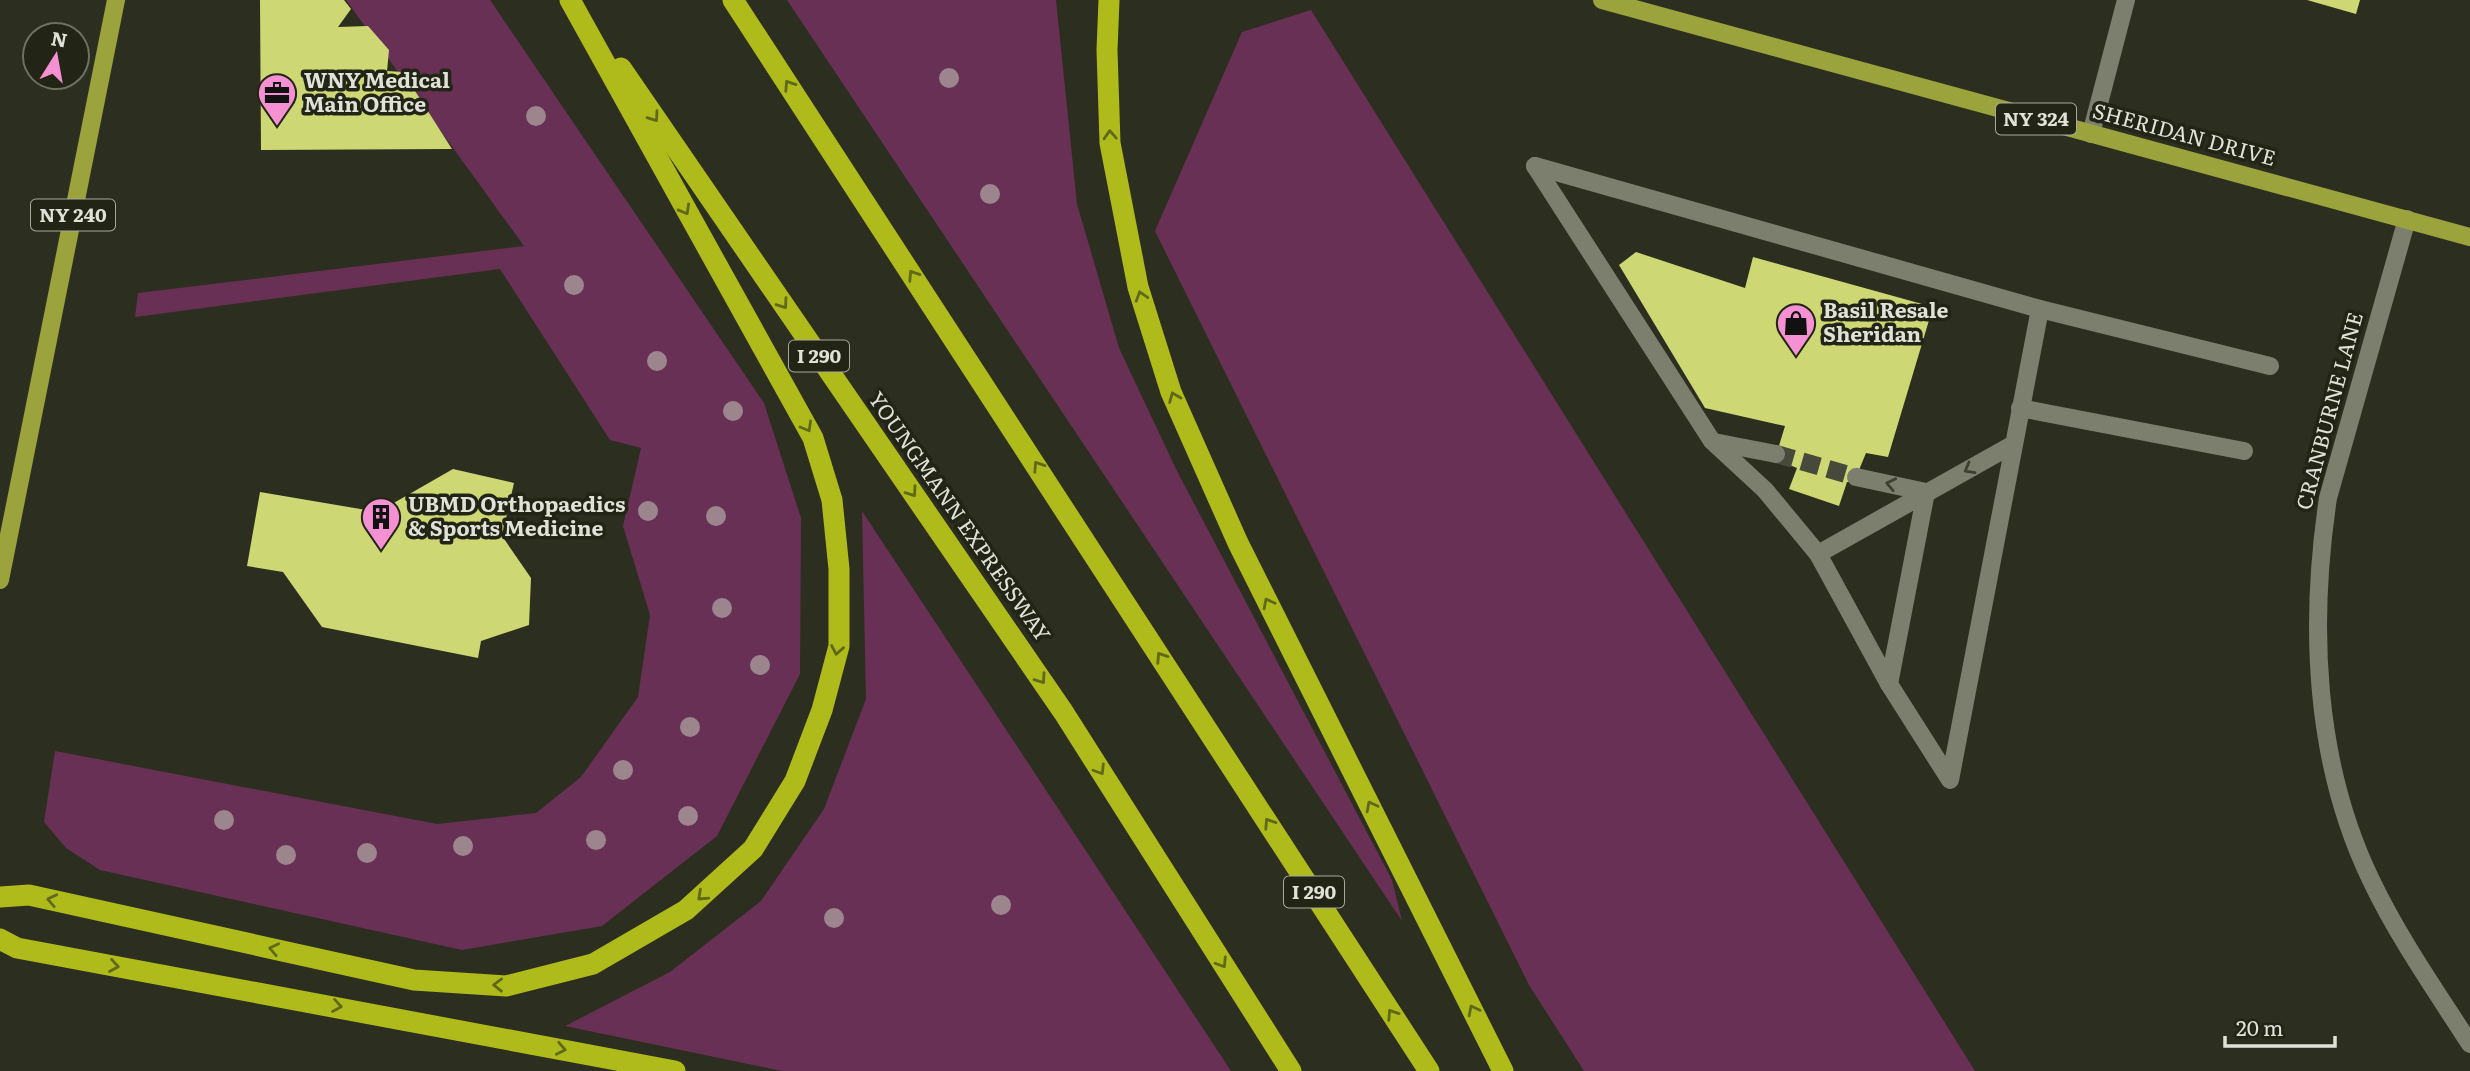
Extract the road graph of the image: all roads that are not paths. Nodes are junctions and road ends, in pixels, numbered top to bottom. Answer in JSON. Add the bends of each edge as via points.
{"nodes":[{"id":1,"x":116,"y":0,"type":"edge"},
{"id":2,"x":572,"y":0,"type":"edge"},
{"id":3,"x":733,"y":0,"type":"edge"},
{"id":4,"x":1109,"y":0,"type":"edge"},
{"id":5,"x":1602,"y":0,"type":"edge"},
{"id":6,"x":2126,"y":0,"type":"edge"},
{"id":7,"x":2091,"y":134,"type":"junction"},
{"id":8,"x":2407,"y":219,"type":"junction"},
{"id":9,"x":2470,"y":237,"type":"edge"},
{"id":10,"x":2040,"y":309,"type":"junction"},
{"id":11,"x":2270,"y":366,"type":"dead end"},
{"id":12,"x":2020,"y":408,"type":"junction"},
{"id":13,"x":1712,"y":441,"type":"junction"},
{"id":14,"x":2012,"y":445,"type":"junction"},
{"id":15,"x":2244,"y":451,"type":"dead end"},
{"id":16,"x":1776,"y":454,"type":"tunnel mouth"},
{"id":17,"x":1856,"y":477,"type":"tunnel mouth"},
{"id":18,"x":1926,"y":492,"type":"junction"},
{"id":19,"x":1818,"y":554,"type":"junction"},
{"id":20,"x":0,"y":580,"type":"edge"},
{"id":21,"x":1889,"y":684,"type":"junction"},
{"id":22,"x":0,"y":897,"type":"edge"},
{"id":23,"x":0,"y":939,"type":"edge"},
{"id":24,"x":2468,"y":1039,"type":"edge"},
{"id":25,"x":675,"y":1071,"type":"edge"},
{"id":26,"x":1291,"y":1071,"type":"edge"},
{"id":27,"x":1429,"y":1071,"type":"edge"},
{"id":28,"x":1503,"y":1071,"type":"edge"}],
"edges":[{"from":1,"to":20,"type":"main road","number":"NY 240"},
{"from":2,"to":22,"type":"highway","one_way":true,"via":[[813,438],[832,500],[839,569],[839,646],[822,710],[794,781],[752,849],[686,910],[593,964],[506,986],[414,980],[29,895]]},
{"from":2,"to":26,"type":"highway","name":"YOUNGMANN EXPRESSWAY","number":"I 290","one_way":true,"via":[[1064,713]]},
{"from":27,"to":3,"type":"highway","number":"I 290","one_way":true},
{"from":28,"to":4,"type":"highway","one_way":true,"via":[[1238,543],[1171,391],[1138,287],[1110,143]]},
{"from":5,"to":7,"type":"main road","name":"SHERIDAN DRIVE","number":"NY 324"},
{"from":6,"to":7,"type":"street"},
{"from":7,"to":8,"type":"main road","name":"SHERIDAN DRIVE","number":"NY 324"},
{"from":8,"to":9,"type":"main road","name":"SHERIDAN DRIVE","number":"NY 324"},
{"from":8,"to":24,"type":"street","name":"CRANBURNE LANE","via":[[2328,498],[2317,642],[2321,701],[2337,785],[2369,877]]},
{"from":10,"to":11,"type":"street"},
{"from":10,"to":12,"type":"street"},
{"from":10,"to":13,"type":"street","via":[[1535,166]]},
{"from":12,"to":14,"type":"street"},
{"from":12,"to":15,"type":"street"},
{"from":13,"to":16,"type":"street"},
{"from":13,"to":19,"type":"street","via":[[1765,490]]},
{"from":14,"to":18,"type":"street","one_way":true},
{"from":14,"to":21,"type":"street","via":[[1950,780]]},
{"from":18,"to":17,"type":"street","one_way":true},
{"from":18,"to":19,"type":"street"},
{"from":18,"to":21,"type":"street"},
{"from":19,"to":21,"type":"street"},
{"from":23,"to":25,"type":"highway","one_way":true,"via":[[17,948]]}]}
